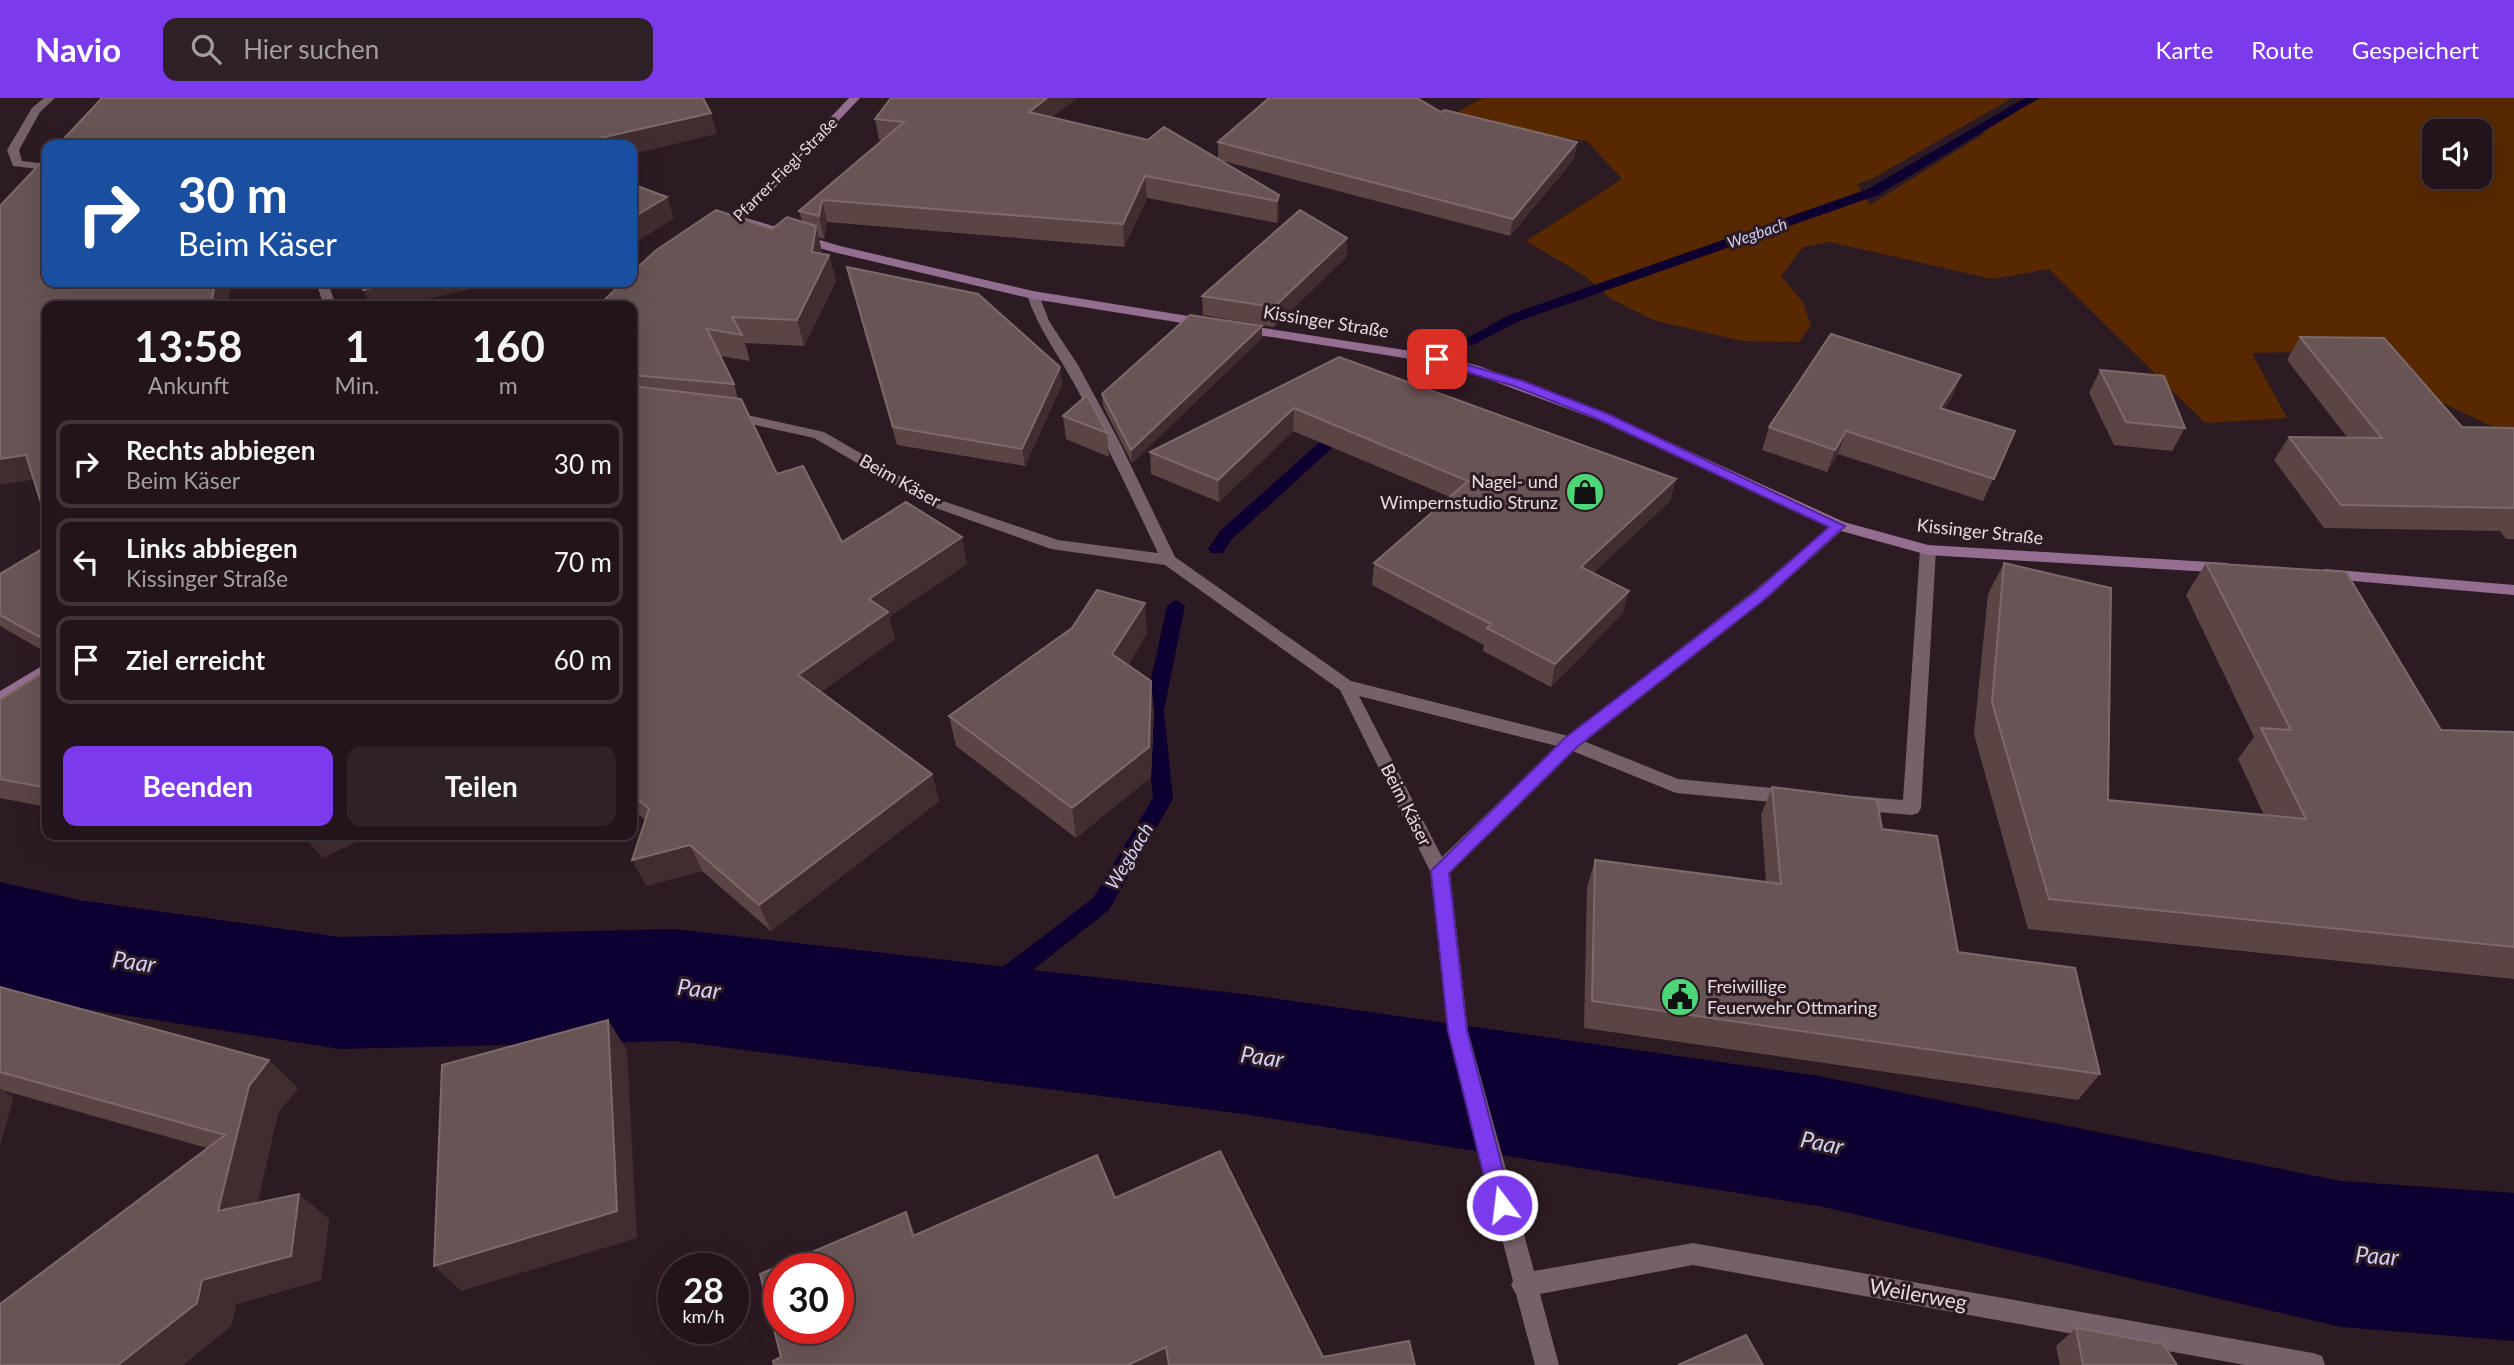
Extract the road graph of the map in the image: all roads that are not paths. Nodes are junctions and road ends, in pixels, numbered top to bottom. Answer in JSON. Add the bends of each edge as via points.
{"nodes":[{"id":1,"x":50,"y":98,"type":"edge"},
{"id":2,"x":855,"y":98,"type":"edge"},
{"id":3,"x":42,"y":166,"type":"edge"},
{"id":4,"x":736,"y":219,"type":"junction"},
{"id":5,"x":715,"y":233,"type":"edge"},
{"id":6,"x":1033,"y":295,"type":"junction"},
{"id":7,"x":710,"y":414,"type":"edge"},
{"id":8,"x":1839,"y":526,"type":"junction"},
{"id":9,"x":1928,"y":550,"type":"junction"},
{"id":10,"x":1169,"y":560,"type":"junction"},
{"id":11,"x":2240,"y":568,"type":"edge"},
{"id":12,"x":2308,"y":572,"type":"edge"},
{"id":13,"x":2514,"y":590,"type":"edge"},
{"id":14,"x":42,"y":672,"type":"edge"},
{"id":15,"x":1346,"y":686,"type":"junction"},
{"id":16,"x":0,"y":699,"type":"edge"},
{"id":17,"x":1571,"y":743,"type":"junction"},
{"id":18,"x":1810,"y":799,"type":"edge"},
{"id":19,"x":1836,"y":801,"type":"edge"},
{"id":20,"x":1440,"y":871,"type":"junction"},
{"id":21,"x":1523,"y":1284,"type":"junction"},
{"id":22,"x":1547,"y":1365,"type":"edge"},
{"id":23,"x":2313,"y":1365,"type":"edge"}],
"edges":[{"from":1,"to":3,"type":"street","via":[[36,110],[13,150],[17,164]]},
{"from":2,"to":4,"type":"street","name":"Pfarrer-Fiegl-Straße"},
{"from":4,"to":5,"type":"street","name":"Pfarrer-Fiegl-Straße"},
{"from":4,"to":6,"type":"street","name":"Kissinger Straße","via":[[837,249]]},
{"from":6,"to":8,"type":"street","name":"Kissinger Straße","via":[[1437,359],[1474,369],[1603,416]]},
{"from":6,"to":10,"type":"street","name":"Beim Käser","via":[[1042,321],[1106,430]]},
{"from":7,"to":10,"type":"street","name":"Beim Käser","via":[[819,435],[938,504],[1056,545]]},
{"from":8,"to":9,"type":"street","name":"Kissinger Straße"},
{"from":8,"to":17,"type":"street","name":"Beim Käser","via":[[1760,595]]},
{"from":9,"to":11,"type":"street","name":"Kissinger Straße"},
{"from":9,"to":19,"type":"street","via":[[1912,808]]},
{"from":10,"to":15,"type":"street","name":"Beim Käser"},
{"from":12,"to":13,"type":"street"},
{"from":14,"to":16,"type":"street"},
{"from":15,"to":17,"type":"street","name":"Beim Käser"},
{"from":15,"to":20,"type":"street","name":"Beim Käser"},
{"from":17,"to":18,"type":"street","via":[[1676,786]]},
{"from":17,"to":20,"type":"street","name":"Beim Käser"},
{"from":20,"to":21,"type":"street","via":[[1458,1031]]},
{"from":21,"to":22,"type":"street"},
{"from":21,"to":23,"type":"street","name":"Weilerweg","via":[[1693,1254]]}]}
